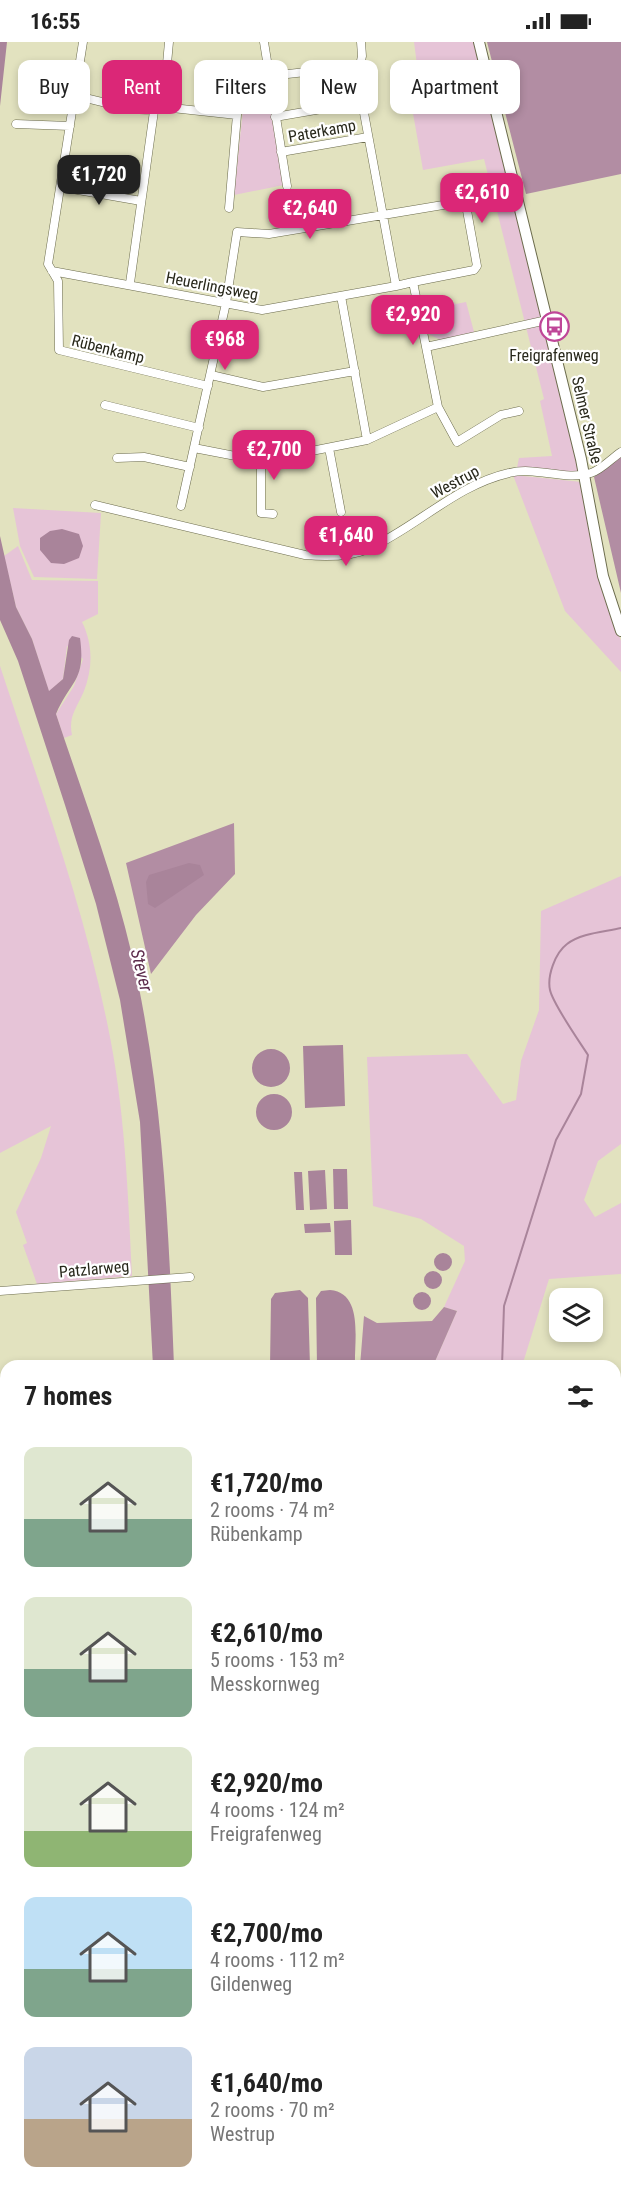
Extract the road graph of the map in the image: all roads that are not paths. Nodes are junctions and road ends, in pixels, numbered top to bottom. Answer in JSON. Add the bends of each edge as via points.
{"nodes":[{"id":1,"x":83,"y":42,"type":"edge"},
{"id":2,"x":169,"y":42,"type":"edge"},
{"id":3,"x":264,"y":42,"type":"edge"},
{"id":4,"x":361,"y":42,"type":"edge"},
{"id":5,"x":479,"y":42,"type":"edge"},
{"id":6,"x":80,"y":60,"type":"edge"},
{"id":7,"x":167,"y":60,"type":"edge"},
{"id":8,"x":266,"y":60,"type":"edge"},
{"id":9,"x":362,"y":60,"type":"edge"},
{"id":10,"x":300,"y":113,"type":"edge"},
{"id":11,"x":72,"y":114,"type":"edge"},
{"id":12,"x":154,"y":114,"type":"edge"},
{"id":13,"x":237,"y":114,"type":"edge"},
{"id":14,"x":274,"y":114,"type":"edge"},
{"id":15,"x":364,"y":114,"type":"edge"},
{"id":16,"x":275,"y":117,"type":"junction"},
{"id":17,"x":16,"y":123,"type":"dead end"},
{"id":18,"x":70,"y":126,"type":"junction"},
{"id":19,"x":368,"y":137,"type":"junction"},
{"id":20,"x":281,"y":152,"type":"junction"},
{"id":21,"x":287,"y":186,"type":"dead end"},
{"id":22,"x":60,"y":187,"type":"junction"},
{"id":23,"x":141,"y":201,"type":"junction"},
{"id":24,"x":230,"y":208,"type":"dead end"},
{"id":25,"x":382,"y":215,"type":"junction"},
{"id":26,"x":52,"y":271,"type":"junction"},
{"id":27,"x":413,"y":282,"type":"junction"},
{"id":28,"x":130,"y":283,"type":"junction"},
{"id":29,"x":396,"y":286,"type":"junction"},
{"id":30,"x":341,"y":296,"type":"junction"},
{"id":31,"x":226,"y":303,"type":"junction"},
{"id":32,"x":547,"y":320,"type":"junction"},
{"id":33,"x":426,"y":347,"type":"junction"},
{"id":34,"x":355,"y":371,"type":"junction"},
{"id":35,"x":211,"y":375,"type":"junction"},
{"id":36,"x":208,"y":386,"type":"junction"},
{"id":37,"x":105,"y":405,"type":"dead end"},
{"id":38,"x":438,"y":407,"type":"junction"},
{"id":39,"x":519,"y":411,"type":"dead end"},
{"id":40,"x":199,"y":428,"type":"junction"},
{"id":41,"x":367,"y":440,"type":"junction"},
{"id":42,"x":194,"y":448,"type":"junction"},
{"id":43,"x":329,"y":448,"type":"junction"},
{"id":44,"x":621,"y":452,"type":"edge"},
{"id":45,"x":117,"y":458,"type":"dead end"},
{"id":46,"x":261,"y":461,"type":"junction"},
{"id":47,"x":190,"y":467,"type":"junction"},
{"id":48,"x":584,"y":474,"type":"junction"},
{"id":49,"x":95,"y":505,"type":"dead end"},
{"id":50,"x":181,"y":506,"type":"dead end"},
{"id":51,"x":341,"y":512,"type":"dead end"},
{"id":52,"x":273,"y":514,"type":"dead end"},
{"id":53,"x":621,"y":630,"type":"edge"},
{"id":54,"x":187,"y":1277,"type":"dead end"},
{"id":55,"x":0,"y":1291,"type":"edge"}],
"edges":[{"from":1,"to":6,"type":"street","name":"Rübenkamp"},
{"from":2,"to":7,"type":"street"},
{"from":3,"to":8,"type":"street","name":"Paterkamp"},
{"from":4,"to":9,"type":"street","name":"Paterkamp"},
{"from":5,"to":32,"type":"main road","name":"Selmer Straße"},
{"from":10,"to":16,"type":"street","name":"Paterkamp"},
{"from":11,"to":18,"type":"street","name":"Rübenkamp"},
{"from":12,"to":23,"type":"street"},
{"from":13,"to":24,"type":"street"},
{"from":14,"to":16,"type":"street","name":"Paterkamp"},
{"from":15,"to":19,"type":"street","name":"Paterkamp"},
{"from":16,"to":20,"type":"street","name":"Paterkamp"},
{"from":17,"to":18,"type":"street"},
{"from":18,"to":22,"type":"street","name":"Rübenkamp"},
{"from":19,"to":20,"type":"street","name":"Paterkamp"},
{"from":19,"to":25,"type":"street","name":"Paterkamp"},
{"from":20,"to":21,"type":"street","name":"Paterkamp"},
{"from":22,"to":23,"type":"street"},
{"from":22,"to":26,"type":"street","name":"Rübenkamp","via":[[48,264]]},
{"from":23,"to":28,"type":"street"},
{"from":25,"to":27,"type":"street","via":[[461,202],[466,205],[477,266],[474,270]]},
{"from":25,"to":29,"type":"street"},
{"from":25,"to":31,"type":"street","via":[[269,234],[237,232]]},
{"from":26,"to":28,"type":"street","name":"Heuerlingsweg"},
{"from":26,"to":36,"type":"street","name":"Rübenkamp","via":[[58,281],[59,350]]},
{"from":27,"to":29,"type":"street"},
{"from":27,"to":33,"type":"street"},
{"from":28,"to":31,"type":"street","name":"Heuerlingsweg"},
{"from":29,"to":30,"type":"street","name":"Heuerlingsweg"},
{"from":30,"to":31,"type":"street","name":"Heuerlingsweg","via":[[262,310]]},
{"from":30,"to":34,"type":"street"},
{"from":31,"to":35,"type":"street"},
{"from":32,"to":33,"type":"street"},
{"from":32,"to":48,"type":"main road","name":"Selmer Straße"},
{"from":33,"to":38,"type":"street"},
{"from":34,"to":35,"type":"street","via":[[262,387]]},
{"from":34,"to":41,"type":"street"},
{"from":35,"to":36,"type":"street"},
{"from":36,"to":40,"type":"street"},
{"from":37,"to":40,"type":"street"},
{"from":38,"to":39,"type":"street","via":[[457,442],[501,416]]},
{"from":38,"to":41,"type":"street"},
{"from":40,"to":42,"type":"street"},
{"from":41,"to":43,"type":"street"},
{"from":42,"to":46,"type":"street"},
{"from":42,"to":47,"type":"street"},
{"from":43,"to":46,"type":"street"},
{"from":43,"to":51,"type":"street"},
{"from":44,"to":48,"type":"street","via":[[594,472]]},
{"from":45,"to":47,"type":"street","via":[[144,457]]},
{"from":46,"to":52,"type":"street","via":[[261,513]]},
{"from":47,"to":50,"type":"street"},
{"from":48,"to":49,"type":"street","name":"Westrup","via":[[523,471],[497,476],[452,497],[369,549],[335,556],[305,555]]},
{"from":48,"to":53,"type":"main road","name":"Selmer Straße","via":[[603,576]]},
{"from":54,"to":55,"type":"street","name":"Patzlarweg"}]}
